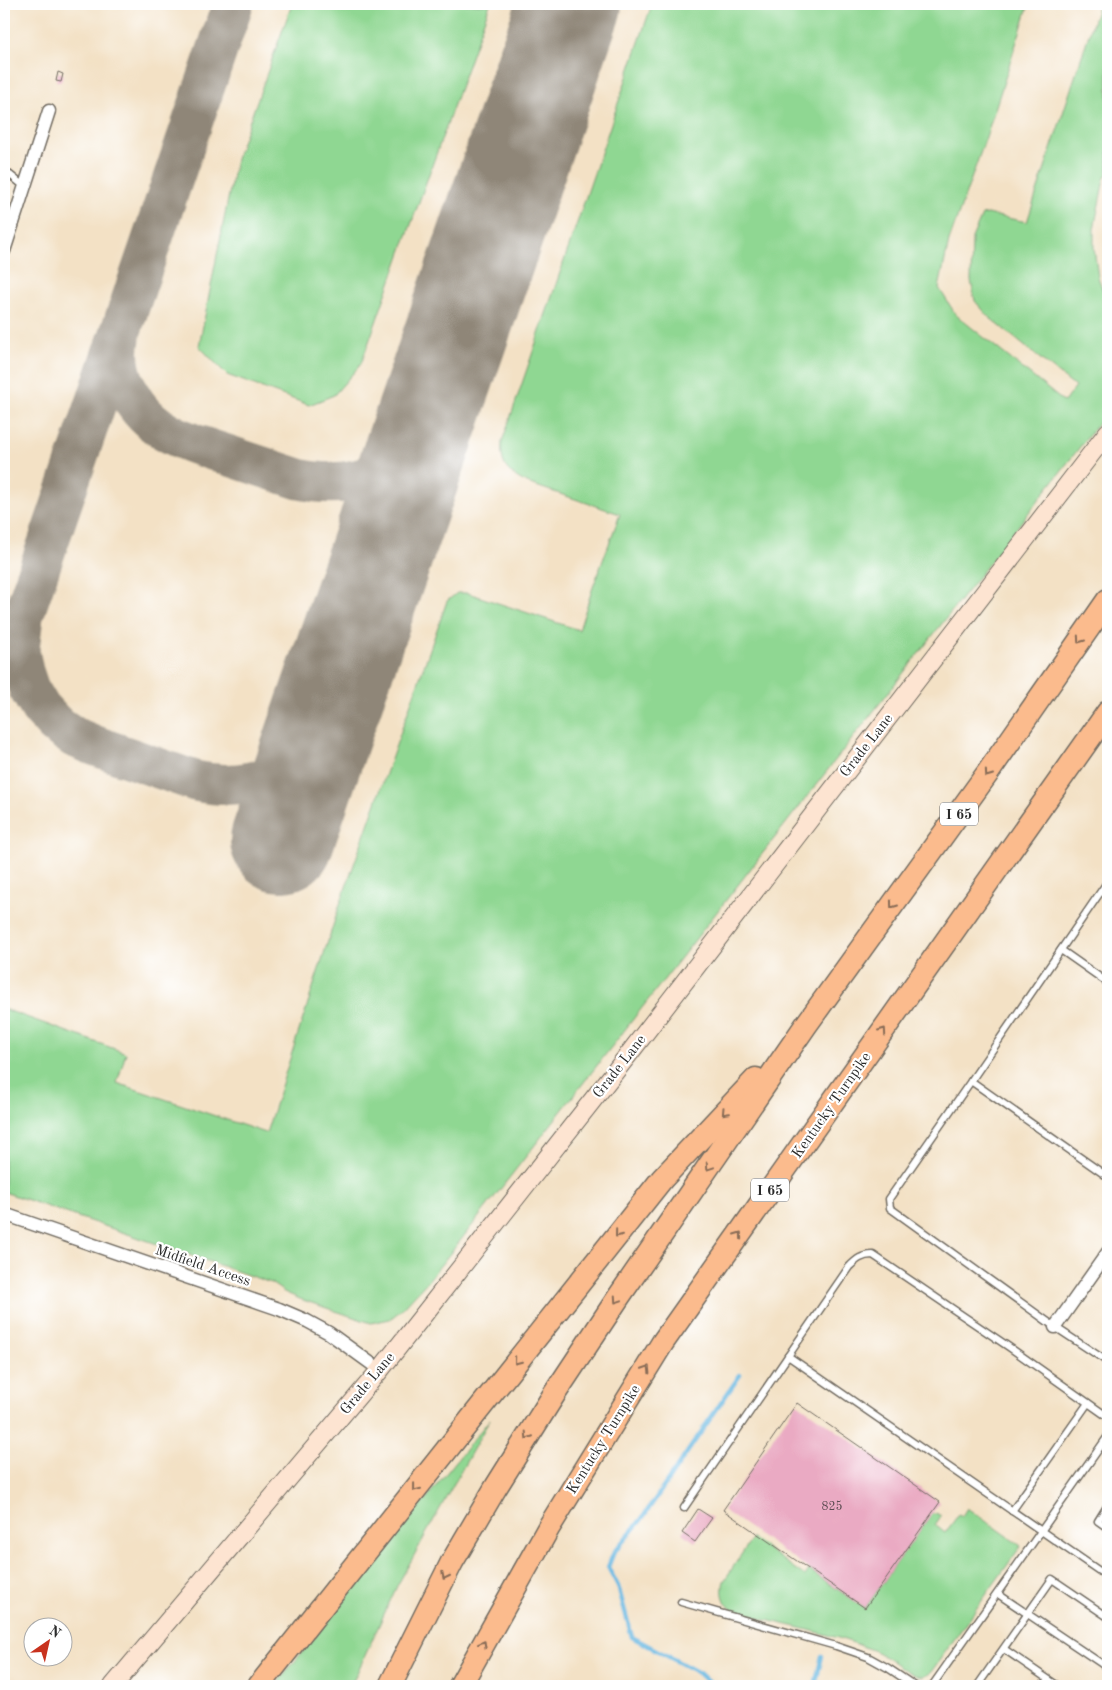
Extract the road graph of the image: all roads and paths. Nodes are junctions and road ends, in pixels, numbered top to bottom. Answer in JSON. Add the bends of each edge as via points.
{"nodes":[{"id":1,"x":49,"y":111,"type":"dead end"},
{"id":2,"x":4,"y":170,"type":"edge"},
{"id":3,"x":25,"y":187,"type":"junction"},
{"id":4,"x":6,"y":234,"type":"edge"},
{"id":5,"x":4,"y":251,"type":"edge"},
{"id":6,"x":1108,"y":432,"type":"edge"},
{"id":7,"x":1108,"y":600,"type":"edge"},
{"id":8,"x":1108,"y":712,"type":"edge"},
{"id":9,"x":1108,"y":881,"type":"edge"},
{"id":10,"x":1061,"y":950,"type":"junction"},
{"id":11,"x":1108,"y":983,"type":"edge"},
{"id":12,"x":806,"y":1025,"type":"junction"},
{"id":13,"x":971,"y":1081,"type":"junction"},
{"id":14,"x":1108,"y":1177,"type":"edge"},
{"id":15,"x":4,"y":1214,"type":"edge"},
{"id":16,"x":1108,"y":1252,"type":"edge"},
{"id":17,"x":1055,"y":1327,"type":"junction"},
{"id":18,"x":788,"y":1356,"type":"junction"},
{"id":19,"x":1108,"y":1362,"type":"edge"},
{"id":20,"x":380,"y":1370,"type":"junction"},
{"id":21,"x":1088,"y":1403,"type":"junction"},
{"id":22,"x":1108,"y":1417,"type":"edge"},
{"id":23,"x":1108,"y":1436,"type":"edge"},
{"id":24,"x":1108,"y":1505,"type":"edge"},
{"id":25,"x":684,"y":1508,"type":"dead end"},
{"id":26,"x":1012,"y":1511,"type":"junction"},
{"id":27,"x":1108,"y":1528,"type":"edge"},
{"id":28,"x":1042,"y":1531,"type":"junction"},
{"id":29,"x":1108,"y":1577,"type":"edge"},
{"id":30,"x":998,"y":1594,"type":"junction"},
{"id":31,"x":681,"y":1602,"type":"dead end"},
{"id":32,"x":1028,"y":1614,"type":"junction"},
{"id":33,"x":1108,"y":1617,"type":"edge"},
{"id":34,"x":1004,"y":1649,"type":"junction"},
{"id":35,"x":1108,"y":1668,"type":"edge"},
{"id":36,"x":112,"y":1686,"type":"edge"},
{"id":37,"x":259,"y":1686,"type":"edge"},
{"id":38,"x":390,"y":1686,"type":"edge"},
{"id":39,"x":460,"y":1686,"type":"edge"},
{"id":40,"x":915,"y":1686,"type":"edge"},
{"id":41,"x":932,"y":1686,"type":"edge"},
{"id":42,"x":980,"y":1686,"type":"edge"},
{"id":43,"x":1058,"y":1686,"type":"edge"}],
"edges":[{"from":1,"to":3,"type":"street"},
{"from":2,"to":3,"type":"lane"},
{"from":3,"to":4,"type":"street"},
{"from":4,"to":5,"type":"street"},
{"from":6,"to":20,"type":"main road","name":"Grade Lane"},
{"from":7,"to":12,"type":"highway","number":"I 65","one_way":true,"via":[[982,782]]},
{"from":39,"to":8,"type":"highway","name":"Kentucky Turnpike","number":"I 65","one_way":true,"via":[[549,1527],[663,1342]]},
{"from":9,"to":10,"type":"lane"},
{"from":10,"to":11,"type":"lane"},
{"from":10,"to":13,"type":"lane"},
{"from":12,"to":37,"type":"highway","one_way":true,"via":[[662,1179]]},
{"from":12,"to":38,"type":"highway","number":"I 65","one_way":true,"via":[[618,1298],[496,1487],[452,1562]]},
{"from":13,"to":14,"type":"lane"},
{"from":13,"to":17,"type":"lane","via":[[889,1198],[890,1208]]},
{"from":15,"to":20,"type":"street","name":"Midfield Access","via":[[279,1309],[329,1333]]},
{"from":16,"to":17,"type":"street"},
{"from":17,"to":19,"type":"lane"},
{"from":18,"to":21,"type":"lane","via":[[849,1266],[865,1255],[873,1255]]},
{"from":18,"to":25,"type":"lane"},
{"from":18,"to":26,"type":"lane"},
{"from":20,"to":36,"type":"main road","name":"Grade Lane"},
{"from":21,"to":22,"type":"lane"},
{"from":21,"to":26,"type":"lane"},
{"from":23,"to":28,"type":"lane"},
{"from":24,"to":27,"type":"lane","via":[[1098,1521]]},
{"from":26,"to":28,"type":"lane"},
{"from":28,"to":29,"type":"lane"},
{"from":28,"to":30,"type":"lane"},
{"from":30,"to":32,"type":"lane"},
{"from":30,"to":41,"type":"lane"},
{"from":31,"to":40,"type":"lane","via":[[868,1657]]},
{"from":32,"to":33,"type":"lane","via":[[1052,1579]]},
{"from":32,"to":34,"type":"lane"},
{"from":32,"to":35,"type":"lane"},
{"from":34,"to":42,"type":"lane"},
{"from":34,"to":43,"type":"lane"}]}
